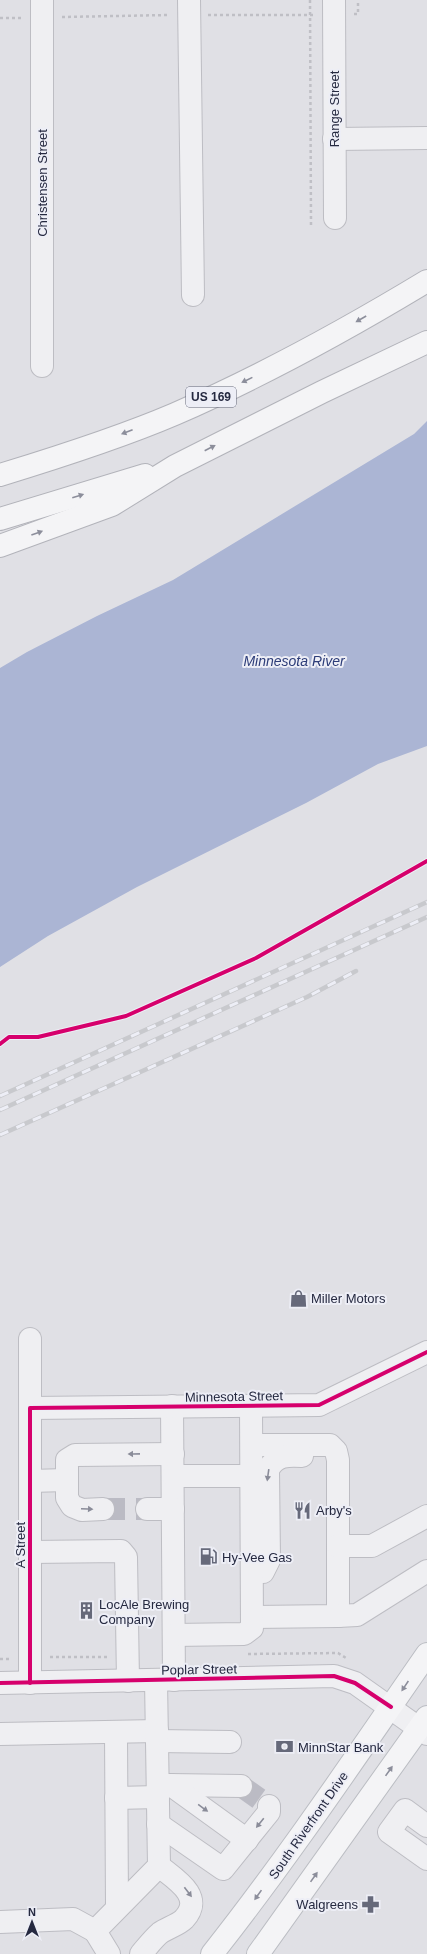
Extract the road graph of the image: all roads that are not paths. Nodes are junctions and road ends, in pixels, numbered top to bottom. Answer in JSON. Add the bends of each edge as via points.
{"nodes":[{"id":1,"x":42,"y":0,"type":"edge"},
{"id":2,"x":189,"y":0,"type":"edge"},
{"id":3,"x":334,"y":0,"type":"edge"},
{"id":4,"x":427,"y":138,"type":"edge"},
{"id":5,"x":334,"y":139,"type":"junction"},
{"id":6,"x":335,"y":218,"type":"dead end"},
{"id":7,"x":427,"y":272,"type":"edge"},
{"id":8,"x":427,"y":281,"type":"edge"},
{"id":9,"x":193,"y":295,"type":"dead end"},
{"id":10,"x":395,"y":300,"type":"junction"},
{"id":11,"x":427,"y":326,"type":"edge"},
{"id":12,"x":427,"y":342,"type":"edge"},
{"id":13,"x":42,"y":366,"type":"dead end"},
{"id":14,"x":322,"y":392,"type":"junction"},
{"id":15,"x":175,"y":466,"type":"junction"},
{"id":16,"x":5,"y":472,"type":"edge"},
{"id":17,"x":0,"y":519,"type":"edge"},
{"id":18,"x":0,"y":546,"type":"edge"},
{"id":19,"x":30,"y":1339,"type":"dead end"},
{"id":20,"x":426,"y":1354,"type":"edge"},
{"id":21,"x":172,"y":1406,"type":"junction"},
{"id":22,"x":251,"y":1406,"type":"junction"},
{"id":23,"x":30,"y":1408,"type":"junction"},
{"id":24,"x":252,"y":1445,"type":"junction"},
{"id":25,"x":173,"y":1454,"type":"junction"},
{"id":26,"x":338,"y":1456,"type":"junction"},
{"id":27,"x":173,"y":1476,"type":"junction"},
{"id":28,"x":252,"y":1476,"type":"junction"},
{"id":29,"x":67,"y":1480,"type":"junction"},
{"id":30,"x":30,"y":1481,"type":"junction"},
{"id":31,"x":103,"y":1509,"type":"tunnel mouth"},
{"id":32,"x":147,"y":1509,"type":"tunnel mouth"},
{"id":33,"x":173,"y":1509,"type":"junction"},
{"id":34,"x":427,"y":1516,"type":"edge"},
{"id":35,"x":338,"y":1546,"type":"junction"},
{"id":36,"x":30,"y":1552,"type":"junction"},
{"id":37,"x":427,"y":1571,"type":"edge"},
{"id":38,"x":252,"y":1572,"type":"junction"},
{"id":39,"x":338,"y":1616,"type":"junction"},
{"id":40,"x":252,"y":1617,"type":"junction"},
{"id":41,"x":174,"y":1635,"type":"junction"},
{"id":42,"x":427,"y":1654,"type":"edge"},
{"id":43,"x":165,"y":1680,"type":"junction"},
{"id":44,"x":128,"y":1681,"type":"junction"},
{"id":45,"x":0,"y":1683,"type":"edge"},
{"id":46,"x":30,"y":1683,"type":"junction"},
{"id":47,"x":391,"y":1707,"type":"junction"},
{"id":48,"x":424,"y":1726,"type":"edge"},
{"id":49,"x":116,"y":1732,"type":"junction"},
{"id":50,"x":0,"y":1734,"type":"edge"},
{"id":51,"x":157,"y":1736,"type":"junction"},
{"id":52,"x":230,"y":1742,"type":"dead end"},
{"id":53,"x":241,"y":1786,"type":"tunnel mouth"},
{"id":54,"x":162,"y":1789,"type":"junction"},
{"id":55,"x":116,"y":1798,"type":"junction"},
{"id":56,"x":269,"y":1806,"type":"dead end"},
{"id":57,"x":158,"y":1824,"type":"junction"},
{"id":58,"x":427,"y":1826,"type":"edge"},
{"id":59,"x":247,"y":1840,"type":"junction"},
{"id":60,"x":427,"y":1859,"type":"edge"},
{"id":61,"x":159,"y":1866,"type":"junction"},
{"id":62,"x":117,"y":1908,"type":"junction"},
{"id":63,"x":0,"y":1922,"type":"edge"},
{"id":64,"x":95,"y":1931,"type":"junction"},
{"id":65,"x":109,"y":1954,"type":"edge"},
{"id":66,"x":141,"y":1954,"type":"edge"},
{"id":67,"x":212,"y":1954,"type":"edge"},
{"id":68,"x":258,"y":1954,"type":"edge"}],
"edges":[{"from":1,"to":13,"type":"street","name":"Christensen Street"},
{"from":2,"to":9,"type":"street"},
{"from":3,"to":5,"type":"street","name":"Range Street"},
{"from":4,"to":5,"type":"street"},
{"from":5,"to":6,"type":"street","name":"Range Street"},
{"from":7,"to":10,"type":"main road"},
{"from":8,"to":10,"type":"main road","number":"US 169"},
{"from":10,"to":16,"type":"main road","number":"US 169","one_way":true,"via":[[321,342],[174,414],[95,444]]},
{"from":11,"to":14,"type":"main road"},
{"from":12,"to":14,"type":"main road"},
{"from":15,"to":14,"type":"main road","one_way":true},
{"from":17,"to":15,"type":"main road","one_way":true},
{"from":18,"to":15,"type":"main road","one_way":true,"via":[[112,505]]},
{"from":19,"to":23,"type":"street","name":"A Street"},
{"from":20,"to":22,"type":"street","name":"Minnesota Street","via":[[319,1405]]},
{"from":21,"to":22,"type":"street","name":"Minnesota Street"},
{"from":21,"to":23,"type":"street","name":"Minnesota Street"},
{"from":21,"to":25,"type":"street"},
{"from":22,"to":24,"type":"street"},
{"from":23,"to":30,"type":"street","name":"A Street"},
{"from":24,"to":26,"type":"street","via":[[330,1445]]},
{"from":24,"to":28,"type":"street"},
{"from":25,"to":27,"type":"street"},
{"from":25,"to":29,"type":"street","one_way":true,"via":[[75,1455],[67,1460]]},
{"from":26,"to":35,"type":"street"},
{"from":26,"to":38,"type":"street","one_way":true,"via":[[289,1455],[272,1462],[267,1480],[269,1560],[263,1572]]},
{"from":27,"to":28,"type":"street"},
{"from":27,"to":33,"type":"street"},
{"from":28,"to":38,"type":"street"},
{"from":29,"to":30,"type":"street"},
{"from":29,"to":31,"type":"street","one_way":true,"via":[[67,1498],[72,1506],[82,1510]]},
{"from":30,"to":36,"type":"street","name":"A Street"},
{"from":32,"to":33,"type":"street"},
{"from":33,"to":41,"type":"street"},
{"from":34,"to":35,"type":"street","via":[[372,1546]]},
{"from":35,"to":39,"type":"street"},
{"from":36,"to":44,"type":"street","via":[[121,1551],[126,1557]]},
{"from":36,"to":46,"type":"street","name":"A Street"},
{"from":37,"to":39,"type":"street","via":[[357,1615]]},
{"from":38,"to":40,"type":"street"},
{"from":39,"to":40,"type":"street"},
{"from":40,"to":41,"type":"street","via":[[252,1628],[244,1634]]},
{"from":41,"to":43,"type":"street"},
{"from":42,"to":47,"type":"main road","name":"South Riverfront Drive","one_way":true},
{"from":43,"to":44,"type":"street","name":"Poplar Street"},
{"from":43,"to":47,"type":"street","name":"Poplar Street","via":[[334,1676],[355,1683]]},
{"from":43,"to":51,"type":"street"},
{"from":44,"to":46,"type":"street","name":"Poplar Street"},
{"from":45,"to":46,"type":"street","name":"Poplar Street"},
{"from":47,"to":48,"type":"street","name":"Poplar Street"},
{"from":47,"to":67,"type":"main road","name":"South Riverfront Drive","one_way":true,"via":[[251,1904]]},
{"from":68,"to":48,"type":"main road","one_way":true},
{"from":49,"to":50,"type":"street"},
{"from":49,"to":51,"type":"street"},
{"from":49,"to":55,"type":"street"},
{"from":51,"to":52,"type":"street"},
{"from":51,"to":54,"type":"street"},
{"from":53,"to":54,"type":"street"},
{"from":54,"to":55,"type":"street"},
{"from":54,"to":57,"type":"street"},
{"from":54,"to":59,"type":"street","one_way":true},
{"from":55,"to":62,"type":"street"},
{"from":56,"to":59,"type":"street","one_way":true,"via":[[269,1812]]},
{"from":57,"to":59,"type":"street","via":[[223,1869]]},
{"from":57,"to":61,"type":"street"},
{"from":58,"to":60,"type":"street","via":[[405,1810],[389,1832]]},
{"from":61,"to":62,"type":"street"},
{"from":61,"to":66,"type":"street","one_way":true,"via":[[192,1896],[192,1906],[184,1919],[160,1934]]},
{"from":62,"to":64,"type":"street"},
{"from":63,"to":64,"type":"street","via":[[72,1919]]},
{"from":64,"to":65,"type":"street"}]}
